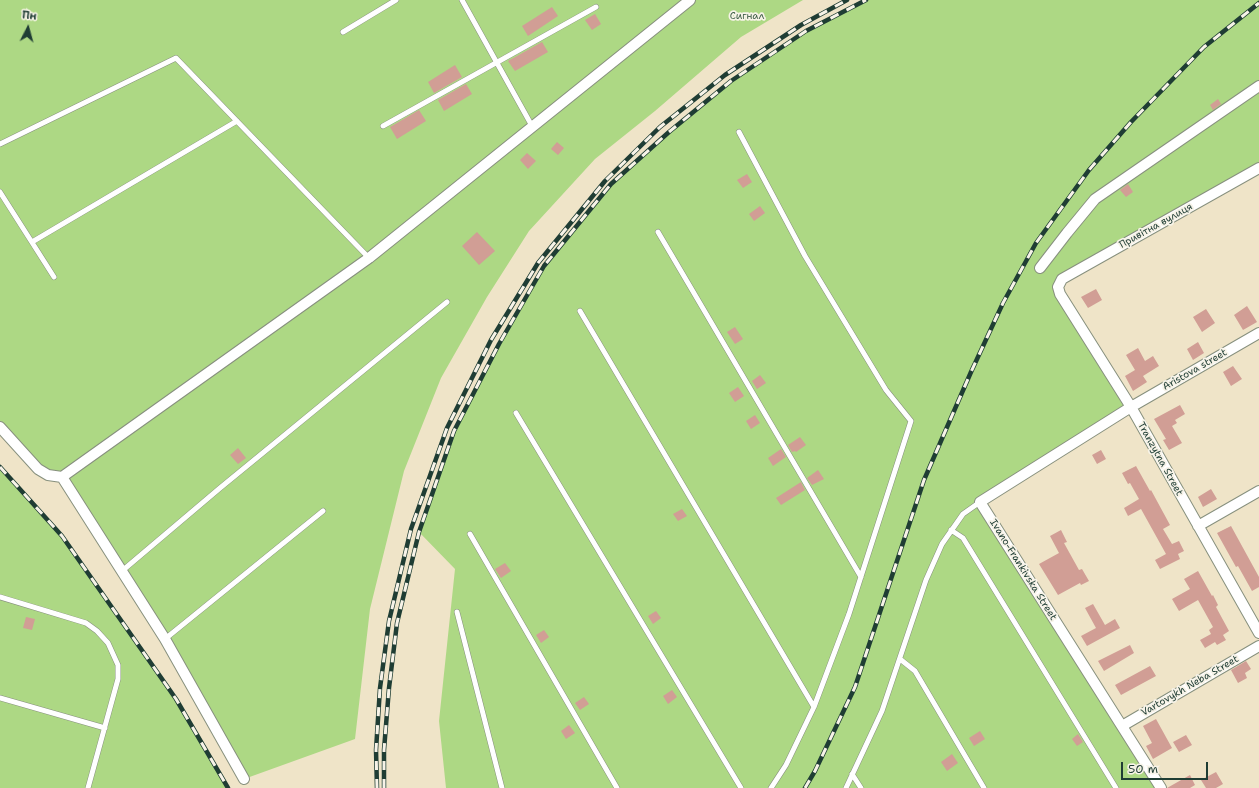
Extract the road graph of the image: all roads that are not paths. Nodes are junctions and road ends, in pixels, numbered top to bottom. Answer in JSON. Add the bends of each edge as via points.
{"nodes":[{"id":1,"x":396,"y":0,"type":"edge"},
{"id":2,"x":462,"y":0,"type":"edge"},
{"id":3,"x":690,"y":0,"type":"edge"},
{"id":4,"x":596,"y":6,"type":"dead end"},
{"id":5,"x":343,"y":32,"type":"dead end"},
{"id":6,"x":496,"y":62,"type":"junction"},
{"id":7,"x":1259,"y":86,"type":"edge"},
{"id":8,"x":237,"y":121,"type":"junction"},
{"id":9,"x":383,"y":126,"type":"dead end"},
{"id":10,"x":532,"y":126,"type":"junction"},
{"id":11,"x":739,"y":132,"type":"dead end"},
{"id":12,"x":0,"y":144,"type":"edge"},
{"id":13,"x":1259,"y":168,"type":"edge"},
{"id":14,"x":0,"y":192,"type":"edge"},
{"id":15,"x":658,"y":232,"type":"dead end"},
{"id":16,"x":32,"y":242,"type":"junction"},
{"id":17,"x":369,"y":258,"type":"junction"},
{"id":18,"x":1040,"y":268,"type":"dead end"},
{"id":19,"x":54,"y":277,"type":"dead end"},
{"id":20,"x":1058,"y":287,"type":"joint"},
{"id":21,"x":447,"y":302,"type":"dead end"},
{"id":22,"x":580,"y":311,"type":"dead end"},
{"id":23,"x":1259,"y":333,"type":"edge"},
{"id":24,"x":1131,"y":407,"type":"junction"},
{"id":25,"x":516,"y":413,"type":"dead end"},
{"id":26,"x":0,"y":427,"type":"edge"},
{"id":27,"x":62,"y":477,"type":"junction"},
{"id":28,"x":1259,"y":491,"type":"edge"},
{"id":29,"x":980,"y":502,"type":"junction"},
{"id":30,"x":323,"y":511,"type":"dead end"},
{"id":31,"x":1198,"y":526,"type":"junction"},
{"id":32,"x":951,"y":530,"type":"junction"},
{"id":33,"x":470,"y":534,"type":"dead end"},
{"id":34,"x":122,"y":570,"type":"junction"},
{"id":35,"x":861,"y":577,"type":"junction"},
{"id":36,"x":0,"y":597,"type":"edge"},
{"id":37,"x":457,"y":612,"type":"dead end"},
{"id":38,"x":1259,"y":633,"type":"edge"},
{"id":39,"x":165,"y":639,"type":"junction"},
{"id":40,"x":1259,"y":646,"type":"edge"},
{"id":41,"x":900,"y":659,"type":"junction"},
{"id":42,"x":0,"y":698,"type":"edge"},
{"id":43,"x":814,"y":707,"type":"junction"},
{"id":44,"x":1122,"y":726,"type":"junction"},
{"id":45,"x":105,"y":728,"type":"junction"},
{"id":46,"x":852,"y":774,"type":"junction"},
{"id":47,"x":244,"y":779,"type":"dead end"},
{"id":48,"x":88,"y":788,"type":"edge"},
{"id":49,"x":502,"y":788,"type":"edge"},
{"id":50,"x":617,"y":788,"type":"edge"},
{"id":51,"x":741,"y":788,"type":"edge"},
{"id":52,"x":771,"y":788,"type":"edge"},
{"id":53,"x":846,"y":788,"type":"edge"},
{"id":54,"x":860,"y":788,"type":"edge"},
{"id":55,"x":984,"y":788,"type":"edge"},
{"id":56,"x":1116,"y":788,"type":"edge"},
{"id":57,"x":1161,"y":788,"type":"edge"}],
"edges":[{"from":1,"to":5,"type":"lane"},
{"from":2,"to":6,"type":"lane"},
{"from":3,"to":10,"type":"street"},
{"from":4,"to":6,"type":"lane"},
{"from":6,"to":9,"type":"lane"},
{"from":6,"to":10,"type":"lane"},
{"from":7,"to":18,"type":"street","via":[[1095,198]]},
{"from":8,"to":12,"type":"lane","via":[[176,58]]},
{"from":8,"to":16,"type":"lane"},
{"from":8,"to":17,"type":"lane"},
{"from":10,"to":17,"type":"street"},
{"from":11,"to":35,"type":"lane","via":[[805,256],[886,390],[911,421]]},
{"from":13,"to":20,"type":"street","name":"Привітна вулиця","via":[[1062,279]]},
{"from":14,"to":16,"type":"lane"},
{"from":15,"to":35,"type":"lane"},
{"from":16,"to":19,"type":"lane"},
{"from":17,"to":27,"type":"street"},
{"from":20,"to":24,"type":"street","name":"Tranzytna Street"},
{"from":21,"to":34,"type":"lane"},
{"from":22,"to":43,"type":"lane"},
{"from":23,"to":24,"type":"street","name":"Aristova street"},
{"from":24,"to":29,"type":"street"},
{"from":24,"to":31,"type":"street","name":"Tranzytna Street"},
{"from":25,"to":51,"type":"lane"},
{"from":26,"to":27,"type":"street","via":[[38,469]]},
{"from":27,"to":34,"type":"street"},
{"from":28,"to":31,"type":"street"},
{"from":29,"to":32,"type":"lane","via":[[963,514]]},
{"from":29,"to":44,"type":"street","name":"Ivano-Frankivska Street"},
{"from":30,"to":39,"type":"lane"},
{"from":31,"to":38,"type":"street","name":"Tranzytna Street"},
{"from":32,"to":41,"type":"lane","via":[[926,580]]},
{"from":32,"to":56,"type":"lane","via":[[964,538]]},
{"from":33,"to":50,"type":"lane"},
{"from":34,"to":39,"type":"street"},
{"from":35,"to":43,"type":"lane"},
{"from":36,"to":45,"type":"lane","via":[[86,623],[108,643],[118,665],[118,679]]},
{"from":37,"to":49,"type":"lane"},
{"from":39,"to":47,"type":"street"},
{"from":40,"to":44,"type":"street","name":"Vartovykh Neba Street"},
{"from":41,"to":46,"type":"lane","via":[[882,711]]},
{"from":41,"to":55,"type":"lane","via":[[915,671]]},
{"from":42,"to":45,"type":"lane"},
{"from":43,"to":52,"type":"lane","via":[[786,765]]},
{"from":44,"to":57,"type":"street","name":"Ivano-Frankivska Street"},
{"from":45,"to":48,"type":"lane"},
{"from":46,"to":53,"type":"lane"},
{"from":46,"to":54,"type":"lane"}]}
